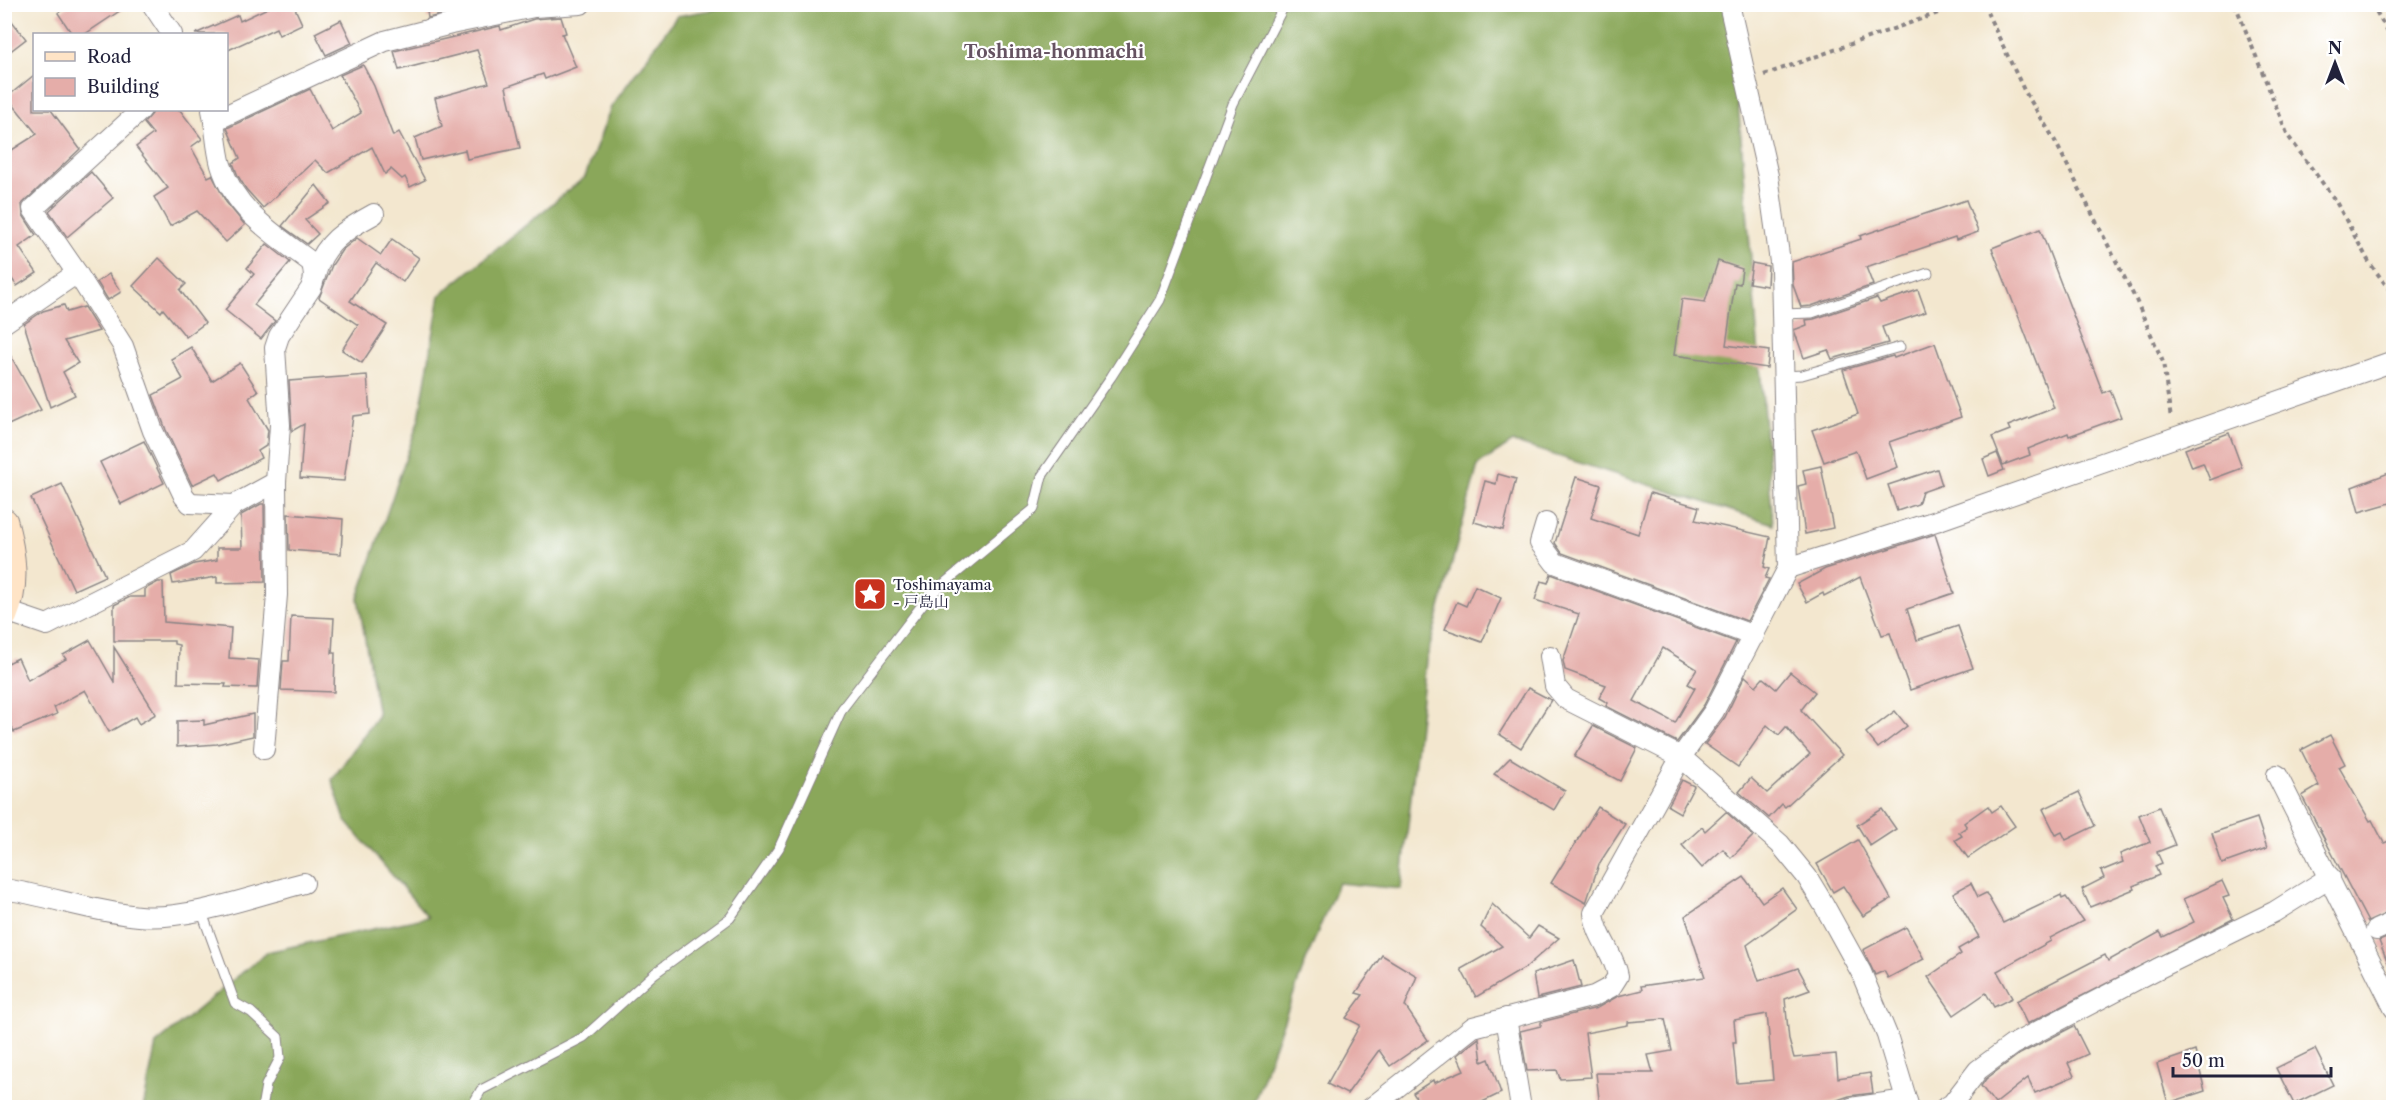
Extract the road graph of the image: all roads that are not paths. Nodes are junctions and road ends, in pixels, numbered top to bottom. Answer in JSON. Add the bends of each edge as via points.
{"nodes":[{"id":1,"x":152,"y":4,"type":"edge"},
{"id":2,"x":581,"y":4,"type":"edge"},
{"id":3,"x":1285,"y":4,"type":"edge"},
{"id":4,"x":1729,"y":4,"type":"edge"},
{"id":5,"x":534,"y":6,"type":"edge"},
{"id":6,"x":171,"y":33,"type":"edge"},
{"id":7,"x":228,"y":109,"type":"edge"},
{"id":8,"x":140,"y":111,"type":"edge"},
{"id":9,"x":213,"y":115,"type":"edge"},
{"id":10,"x":374,"y":214,"type":"dead end"},
{"id":11,"x":77,"y":273,"type":"junction"},
{"id":12,"x":1928,"y":273,"type":"dead end"},
{"id":13,"x":315,"y":276,"type":"junction"},
{"id":14,"x":1782,"y":314,"type":"junction"},
{"id":15,"x":4,"y":322,"type":"edge"},
{"id":16,"x":1900,"y":347,"type":"dead end"},
{"id":17,"x":2394,"y":361,"type":"edge"},
{"id":18,"x":1784,"y":376,"type":"junction"},
{"id":19,"x":276,"y":482,"type":"junction"},
{"id":20,"x":234,"y":505,"type":"junction"},
{"id":21,"x":4,"y":522,"type":"edge"},
{"id":22,"x":1546,"y":524,"type":"dead end"},
{"id":23,"x":1788,"y":568,"type":"junction"},
{"id":24,"x":5,"y":613,"type":"edge"},
{"id":25,"x":1754,"y":636,"type":"junction"},
{"id":26,"x":1550,"y":656,"type":"dead end"},
{"id":27,"x":264,"y":749,"type":"dead end"},
{"id":28,"x":1681,"y":757,"type":"junction"},
{"id":29,"x":2277,"y":775,"type":"dead end"},
{"id":30,"x":2330,"y":877,"type":"junction"},
{"id":31,"x":304,"y":883,"type":"dead end"},
{"id":32,"x":4,"y":889,"type":"edge"},
{"id":33,"x":201,"y":910,"type":"junction"},
{"id":34,"x":2394,"y":1008,"type":"edge"},
{"id":35,"x":1506,"y":1018,"type":"junction"},
{"id":36,"x":1908,"y":1104,"type":"edge"},
{"id":37,"x":262,"y":1107,"type":"edge"},
{"id":38,"x":471,"y":1107,"type":"edge"},
{"id":39,"x":1371,"y":1107,"type":"edge"},
{"id":40,"x":1521,"y":1107,"type":"edge"},
{"id":41,"x":1851,"y":1107,"type":"edge"},
{"id":42,"x":1945,"y":1107,"type":"edge"}],
"edges":[{"from":1,"to":6,"type":"street"},
{"from":2,"to":5,"type":"street"},
{"from":3,"to":38,"type":"lane","via":[[1233,104],[1160,300],[1042,476],[1034,509],[929,596],[842,710],[779,848],[730,918],[655,973],[584,1037],[481,1090]]},
{"from":4,"to":14,"type":"street","via":[[1768,176],[1781,269]]},
{"from":5,"to":7,"type":"street","via":[[384,41]]},
{"from":8,"to":11,"type":"street","via":[[33,209]]},
{"from":9,"to":13,"type":"street","via":[[221,163],[234,193],[259,223],[311,262]]},
{"from":10,"to":13,"type":"street","via":[[336,238],[320,258]]},
{"from":11,"to":15,"type":"street"},
{"from":11,"to":20,"type":"street","via":[[123,346],[153,431],[184,496],[197,505]]},
{"from":12,"to":14,"type":"lane","via":[[1812,313]]},
{"from":13,"to":19,"type":"street","via":[[275,348],[280,424]]},
{"from":14,"to":18,"type":"street"},
{"from":16,"to":18,"type":"lane","via":[[1802,375]]},
{"from":17,"to":23,"type":"street","via":[[1936,521]]},
{"from":18,"to":23,"type":"street"},
{"from":19,"to":20,"type":"street"},
{"from":19,"to":27,"type":"street","via":[[277,595]]},
{"from":20,"to":24,"type":"street","via":[[194,551],[47,625]]},
{"from":21,"to":24,"type":"main road","via":[[12,568],[10,601]]},
{"from":22,"to":25,"type":"street","via":[[1540,543],[1555,563]]},
{"from":23,"to":25,"type":"street"},
{"from":25,"to":28,"type":"street","via":[[1714,711]]},
{"from":26,"to":28,"type":"street","via":[[1556,686],[1566,699]]},
{"from":28,"to":35,"type":"street","via":[[1593,913],[1595,926],[1616,964],[1618,976],[1611,987],[1594,996]]},
{"from":28,"to":36,"type":"street","via":[[1779,844],[1807,877],[1861,972],[1887,1035]]},
{"from":29,"to":30,"type":"street"},
{"from":30,"to":34,"type":"street"},
{"from":30,"to":42,"type":"street","via":[[2274,912],[2012,1045],[1978,1070],[1952,1104]]},
{"from":31,"to":33,"type":"street"},
{"from":32,"to":33,"type":"street","via":[[141,916]]},
{"from":33,"to":37,"type":"lane","via":[[235,1003],[278,1037],[280,1058],[266,1085]]},
{"from":35,"to":39,"type":"street","via":[[1473,1027]]},
{"from":35,"to":40,"type":"street"},
{"from":36,"to":41,"type":"street"}]}
